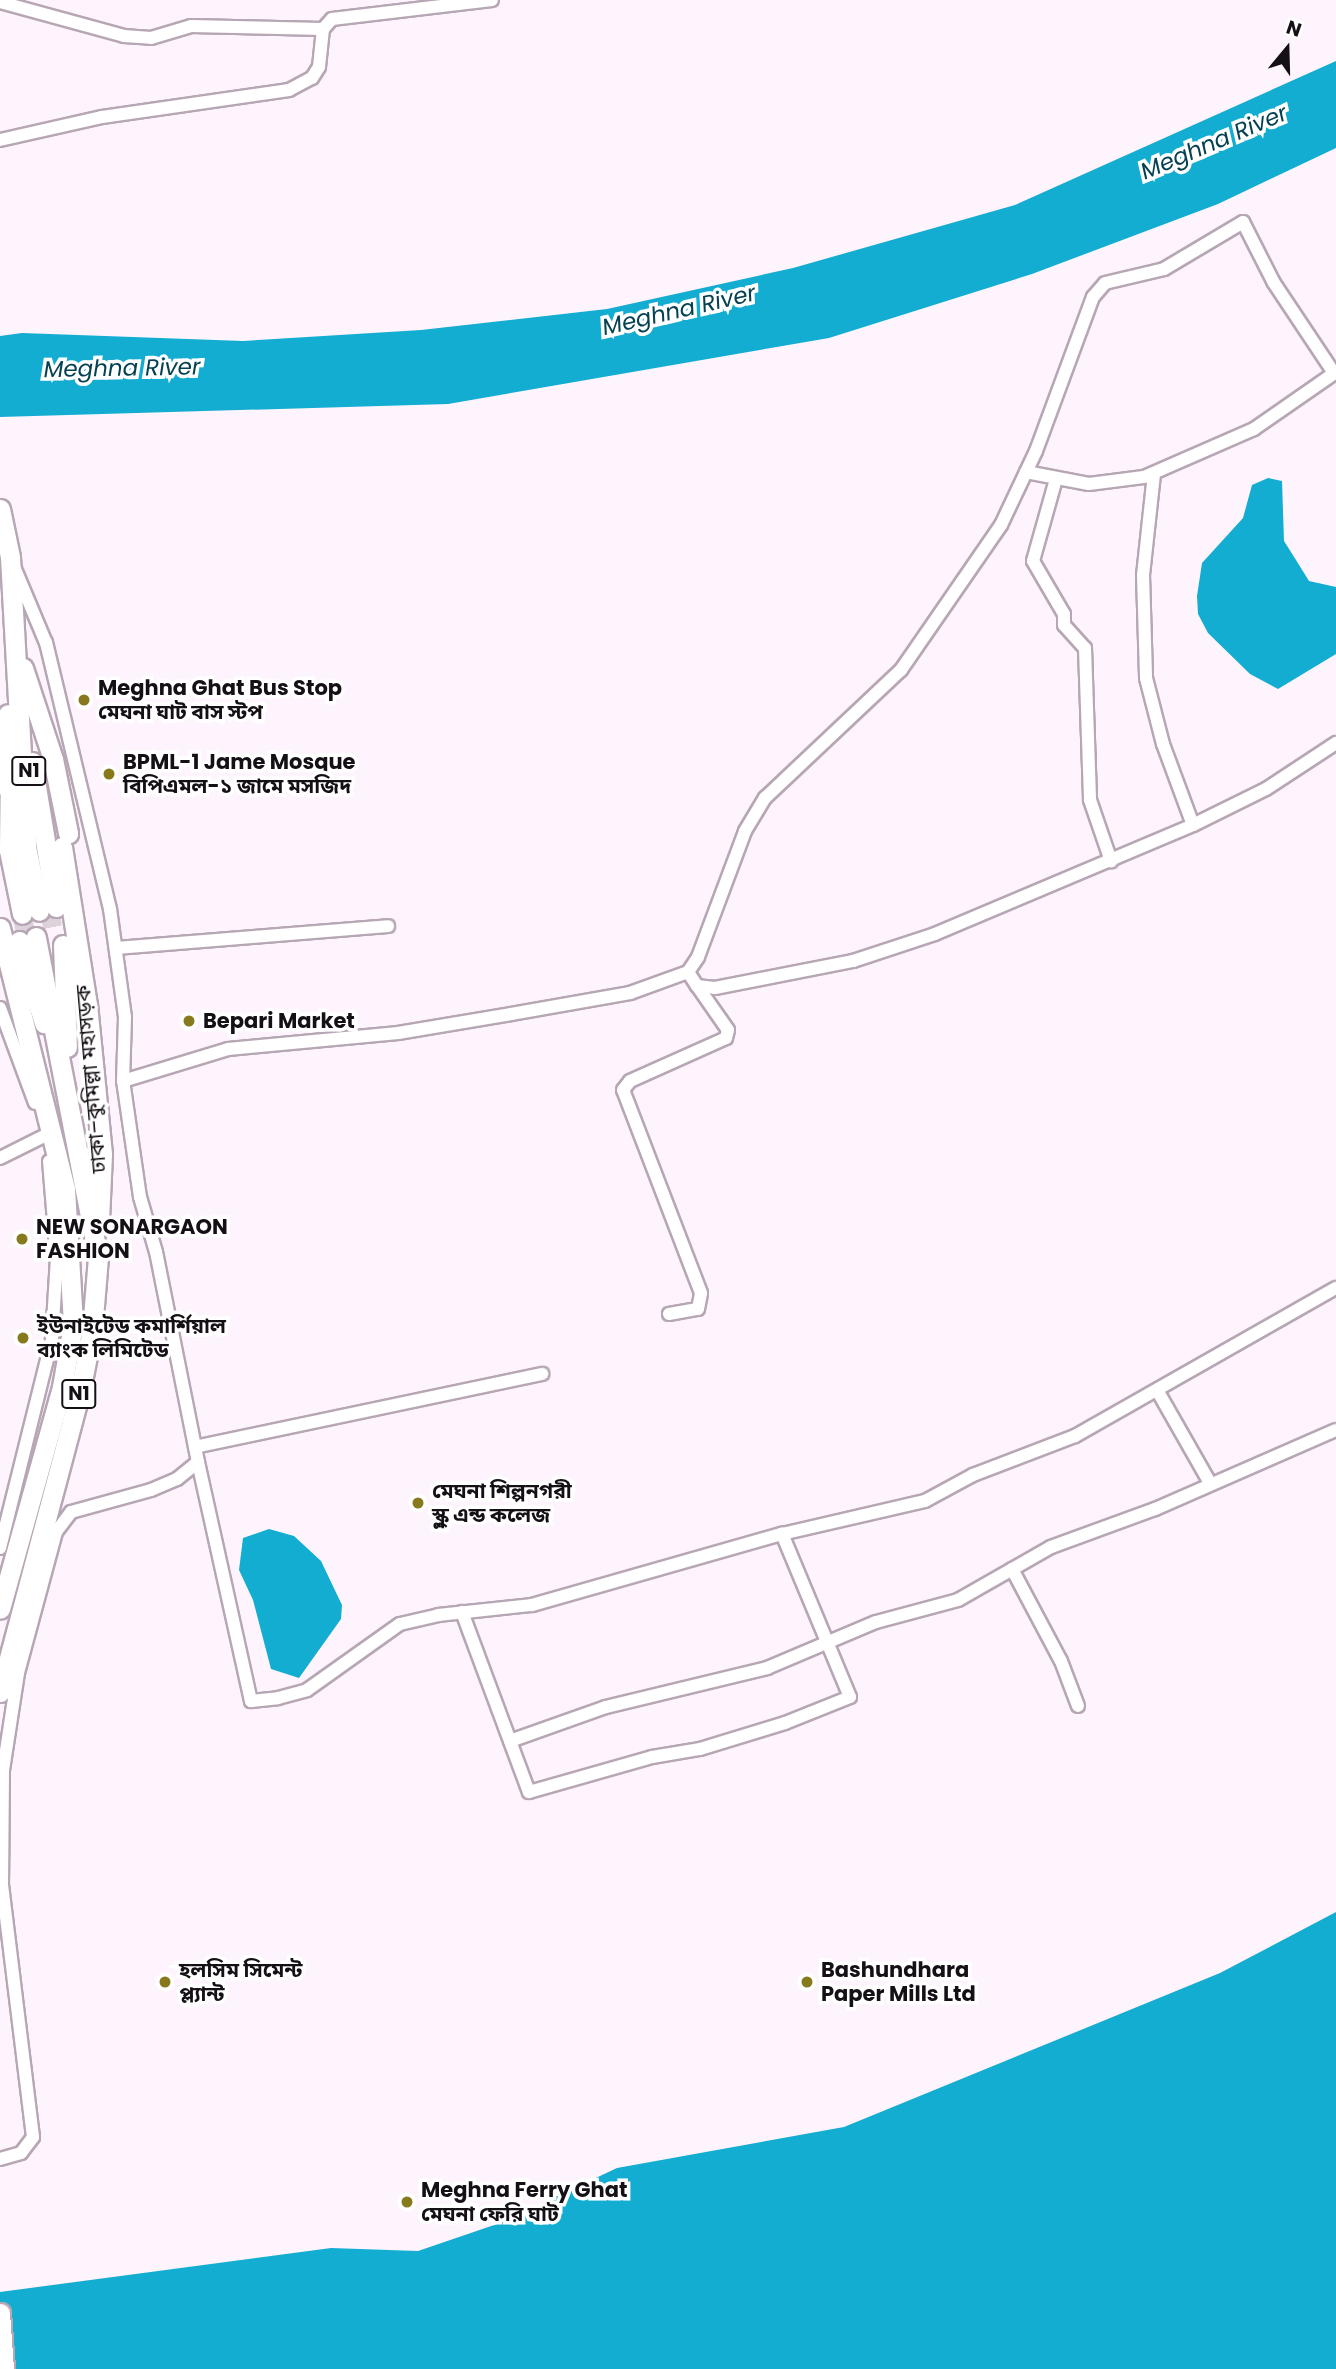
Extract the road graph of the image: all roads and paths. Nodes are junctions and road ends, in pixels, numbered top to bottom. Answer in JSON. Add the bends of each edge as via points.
{"nodes":[{"id":1,"x":492,"y":0,"type":"edge"},
{"id":2,"x":0,"y":2,"type":"edge"},
{"id":3,"x":323,"y":29,"type":"junction"},
{"id":4,"x":0,"y":140,"type":"edge"},
{"id":5,"x":1335,"y":372,"type":"edge"},
{"id":6,"x":1026,"y":472,"type":"junction"},
{"id":7,"x":1154,"y":474,"type":"junction"},
{"id":8,"x":1056,"y":479,"type":"junction"},
{"id":9,"x":0,"y":509,"type":"edge"},
{"id":10,"x":10,"y":557,"type":"junction"},
{"id":11,"x":13,"y":633,"type":"junction"},
{"id":12,"x":1336,"y":743,"type":"edge"},
{"id":13,"x":1193,"y":825,"type":"junction"},
{"id":14,"x":0,"y":827,"type":"edge"},
{"id":15,"x":0,"y":859,"type":"edge"},
{"id":16,"x":1111,"y":861,"type":"junction"},
{"id":17,"x":35,"y":912,"type":"edge"},
{"id":18,"x":387,"y":926,"type":"dead end"},
{"id":19,"x":116,"y":948,"type":"junction"},
{"id":20,"x":688,"y":972,"type":"junction"},
{"id":21,"x":697,"y":986,"type":"junction"},
{"id":22,"x":0,"y":1008,"type":"edge"},
{"id":23,"x":123,"y":1081,"type":"junction"},
{"id":24,"x":67,"y":1090,"type":"junction"},
{"id":25,"x":44,"y":1136,"type":"junction"},
{"id":26,"x":0,"y":1158,"type":"edge"},
{"id":27,"x":98,"y":1257,"type":"junction"},
{"id":28,"x":1336,"y":1288,"type":"edge"},
{"id":29,"x":669,"y":1314,"type":"dead end"},
{"id":30,"x":542,"y":1374,"type":"dead end"},
{"id":31,"x":1157,"y":1390,"type":"junction"},
{"id":32,"x":1336,"y":1430,"type":"edge"},
{"id":33,"x":195,"y":1447,"type":"junction"},
{"id":34,"x":198,"y":1462,"type":"junction"},
{"id":35,"x":1210,"y":1483,"type":"junction"},
{"id":36,"x":782,"y":1534,"type":"junction"},
{"id":37,"x":0,"y":1548,"type":"edge"},
{"id":38,"x":1012,"y":1569,"type":"junction"},
{"id":39,"x":0,"y":1609,"type":"edge"},
{"id":40,"x":463,"y":1612,"type":"junction"},
{"id":41,"x":828,"y":1643,"type":"junction"},
{"id":42,"x":0,"y":1692,"type":"edge"},
{"id":43,"x":1078,"y":1706,"type":"dead end"},
{"id":44,"x":510,"y":1741,"type":"junction"},
{"id":45,"x":0,"y":2159,"type":"edge"},
{"id":46,"x":0,"y":2313,"type":"edge"},
{"id":47,"x":4,"y":2369,"type":"edge"}],
"edges":[{"from":1,"to":3,"type":"street","via":[[332,19]]},
{"from":2,"to":3,"type":"street","via":[[124,36],[151,38],[191,26]]},
{"from":3,"to":4,"type":"street","via":[[319,67],[312,78],[289,90],[102,117]]},
{"from":5,"to":6,"type":"street","via":[[1275,283],[1247,225],[1239,223],[1164,269],[1100,287]]},
{"from":5,"to":7,"type":"street","via":[[1254,429]]},
{"from":6,"to":8,"type":"street"},
{"from":6,"to":20,"type":"street","via":[[1001,525],[901,670],[797,764],[755,813]]},
{"from":7,"to":8,"type":"street","via":[[1115,484]]},
{"from":7,"to":13,"type":"street","via":[[1143,575],[1146,677],[1163,744]]},
{"from":8,"to":16,"type":"street","via":[[1033,561],[1064,614],[1064,625],[1085,648],[1090,800]]},
{"from":9,"to":10,"type":"highway","name":"ঢাকা–কুমিল্লা মহাসড়ক","number":"N1"},
{"from":10,"to":11,"type":"highway","name":"ঢাকা–কুমিল্লা মহাসড়ক","number":"N1"},
{"from":10,"to":19,"type":"street","via":[[46,643],[86,797]]},
{"from":11,"to":14,"type":"highway","name":"ঢাকা–কুমিল্লা মহাসড়ক","number":"N1"},
{"from":11,"to":17,"type":"highway","name":"ঢাকা–কুমিল্লা মহাসড়ক","number":"N1"},
{"from":11,"to":17,"type":"highway","name":"ঢাকা–কুমিল্লা মহাসড়ক","number":"N1","via":[[17,849]]},
{"from":11,"to":17,"type":"highway","name":"ঢাকা–কুমিল্লা মহাসড়ক","number":"N1","via":[[35,709],[61,841]]},
{"from":12,"to":13,"type":"street","via":[[1266,789]]},
{"from":13,"to":16,"type":"street"},
{"from":15,"to":17,"type":"highway","name":"ঢাকা–কুমিল্লা মহাসড়ক","number":"N1"},
{"from":16,"to":21,"type":"street","via":[[935,934],[853,961],[725,987]]},
{"from":17,"to":27,"type":"highway","name":"ঢাকা–কুমিল্লা মহাসড়ক","number":"N1","via":[[87,1004],[102,1154]]},
{"from":17,"to":39,"type":"highway","name":"ঢাকা–কুমিল্লা মহাসড়ক","number":"N1","via":[[65,1189],[72,1325],[62,1387]]},
{"from":18,"to":19,"type":"street"},
{"from":19,"to":23,"type":"street","via":[[125,1017]]},
{"from":20,"to":21,"type":"street"},
{"from":20,"to":23,"type":"street","via":[[631,993],[398,1033],[228,1049]]},
{"from":21,"to":29,"type":"street","via":[[728,1030],[726,1038],[630,1081],[623,1090],[701,1293],[698,1309]]},
{"from":22,"to":25,"type":"street"},
{"from":23,"to":33,"type":"street","via":[[140,1197],[156,1252]]},
{"from":24,"to":24,"type":"highway","name":"ঢাকা–কুমিল্লা মহাসড়ক","number":"N1","via":[[68,967],[40,936]]},
{"from":24,"to":27,"type":"highway","name":"ঢাকা–কুমিল্লা মহাসড়ক","number":"N1"},
{"from":25,"to":26,"type":"street"},
{"from":25,"to":37,"type":"street","via":[[56,1221],[52,1339]]},
{"from":27,"to":42,"type":"highway","name":"ঢাকা–কুমিল্লা মহাসড়ক","number":"N1","via":[[92,1329],[80,1392]]},
{"from":28,"to":31,"type":"street"},
{"from":30,"to":33,"type":"street"},
{"from":31,"to":35,"type":"street"},
{"from":31,"to":36,"type":"street","via":[[1075,1436],[973,1475],[925,1501]]},
{"from":32,"to":35,"type":"street"},
{"from":33,"to":34,"type":"street"},
{"from":34,"to":40,"type":"street","via":[[251,1700],[307,1690],[400,1624]]},
{"from":34,"to":45,"type":"street","via":[[177,1479],[151,1490],[71,1511],[56,1532],[18,1673],[3,1770],[2,1886],[33,2137],[21,2153]]},
{"from":35,"to":38,"type":"street","via":[[1155,1509],[1051,1547]]},
{"from":36,"to":40,"type":"street","via":[[532,1605]]},
{"from":36,"to":41,"type":"street"},
{"from":38,"to":41,"type":"street","via":[[958,1600],[876,1622]]},
{"from":38,"to":43,"type":"street","via":[[1061,1661]]},
{"from":40,"to":44,"type":"street"},
{"from":41,"to":44,"type":"street","via":[[767,1668],[606,1707]]},
{"from":41,"to":44,"type":"street","via":[[850,1697],[785,1723],[529,1792]]},
{"from":46,"to":47,"type":"highway"}]}
